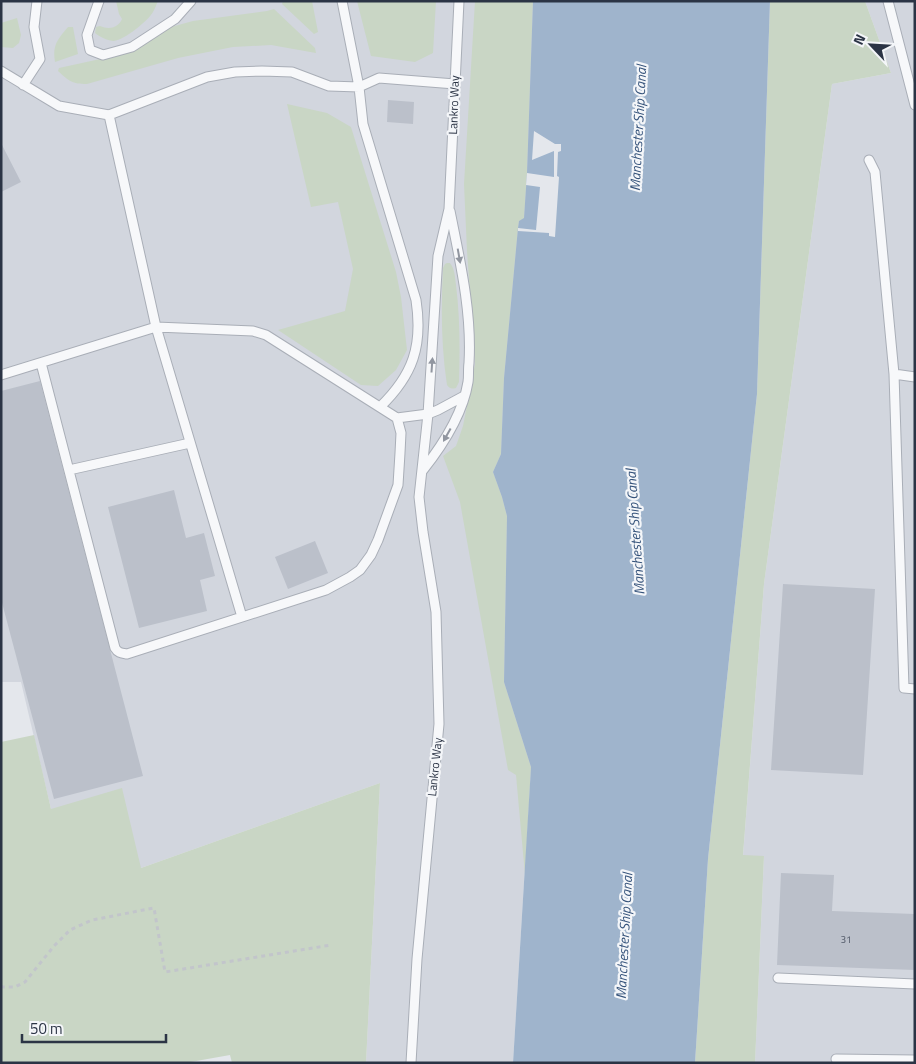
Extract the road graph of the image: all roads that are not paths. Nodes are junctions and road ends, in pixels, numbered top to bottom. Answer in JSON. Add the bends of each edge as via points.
{"nodes":[{"id":1,"x":37,"y":1,"type":"edge"},
{"id":2,"x":99,"y":1,"type":"edge"},
{"id":3,"x":191,"y":1,"type":"edge"},
{"id":4,"x":342,"y":1,"type":"edge"},
{"id":5,"x":459,"y":1,"type":"edge"},
{"id":6,"x":888,"y":1,"type":"edge"},
{"id":7,"x":1,"y":71,"type":"edge"},
{"id":8,"x":455,"y":84,"type":"junction"},
{"id":9,"x":24,"y":85,"type":"junction"},
{"id":10,"x":359,"y":87,"type":"junction"},
{"id":11,"x":915,"y":105,"type":"edge"},
{"id":12,"x":109,"y":115,"type":"junction"},
{"id":13,"x":869,"y":160,"type":"dead end"},
{"id":14,"x":450,"y":208,"type":"junction"},
{"id":15,"x":156,"y":327,"type":"junction"},
{"id":16,"x":41,"y":363,"type":"junction"},
{"id":17,"x":894,"y":374,"type":"junction"},
{"id":18,"x":1,"y":375,"type":"edge"},
{"id":19,"x":915,"y":377,"type":"edge"},
{"id":20,"x":464,"y":396,"type":"junction"},
{"id":21,"x":380,"y":407,"type":"junction"},
{"id":22,"x":428,"y":414,"type":"junction"},
{"id":23,"x":397,"y":418,"type":"junction"},
{"id":24,"x":190,"y":443,"type":"junction"},
{"id":25,"x":69,"y":470,"type":"junction"},
{"id":26,"x":422,"y":471,"type":"junction"},
{"id":27,"x":242,"y":617,"type":"junction"},
{"id":28,"x":915,"y":689,"type":"edge"},
{"id":29,"x":778,"y":978,"type":"dead end"},
{"id":30,"x":915,"y":984,"type":"edge"},
{"id":31,"x":836,"y":1059,"type":"dead end"},
{"id":32,"x":915,"y":1060,"type":"edge"},
{"id":33,"x":411,"y":1063,"type":"edge"}],
"edges":[{"from":1,"to":9,"type":"lane","via":[[34,27],[40,59]]},
{"from":2,"to":3,"type":"lane","via":[[87,35],[90,50],[102,55],[132,47],[175,19]]},
{"from":4,"to":10,"type":"lane"},
{"from":5,"to":8,"type":"lane","name":"Lankro Way"},
{"from":6,"to":11,"type":"lane"},
{"from":7,"to":9,"type":"lane"},
{"from":8,"to":10,"type":"lane","via":[[379,78]]},
{"from":8,"to":14,"type":"lane","name":"Lankro Way"},
{"from":9,"to":12,"type":"lane","via":[[59,106]]},
{"from":10,"to":12,"type":"lane","via":[[329,86],[292,72],[235,72],[208,77]]},
{"from":10,"to":21,"type":"lane","via":[[363,124],[416,300],[418,318],[418,335],[410,368]]},
{"from":12,"to":15,"type":"lane"},
{"from":13,"to":17,"type":"lane","via":[[875,172]]},
{"from":14,"to":20,"type":"lane","name":"Lankro Way","one_way":true,"via":[[468,314],[470,344]]},
{"from":22,"to":14,"type":"lane","name":"Lankro Way","one_way":true,"via":[[438,256]]},
{"from":15,"to":16,"type":"lane"},
{"from":15,"to":21,"type":"lane","via":[[252,331],[266,335]]},
{"from":15,"to":24,"type":"lane"},
{"from":16,"to":18,"type":"lane"},
{"from":16,"to":25,"type":"lane"},
{"from":17,"to":19,"type":"lane"},
{"from":17,"to":28,"type":"lane","via":[[904,688]]},
{"from":20,"to":22,"type":"lane"},
{"from":20,"to":26,"type":"lane","name":"Lankro Way","one_way":true,"via":[[453,424]]},
{"from":21,"to":23,"type":"lane"},
{"from":22,"to":23,"type":"lane"},
{"from":22,"to":26,"type":"lane","name":"Lankro Way"},
{"from":23,"to":27,"type":"lane","via":[[401,432],[398,485],[378,540],[360,570],[326,590]]},
{"from":24,"to":25,"type":"lane"},
{"from":24,"to":27,"type":"lane"},
{"from":25,"to":27,"type":"lane","via":[[117,651],[126,654]]},
{"from":26,"to":33,"type":"lane","name":"Lankro Way","via":[[419,497],[436,612],[439,724],[417,959]]},
{"from":29,"to":30,"type":"lane"},
{"from":31,"to":32,"type":"lane"}]}
